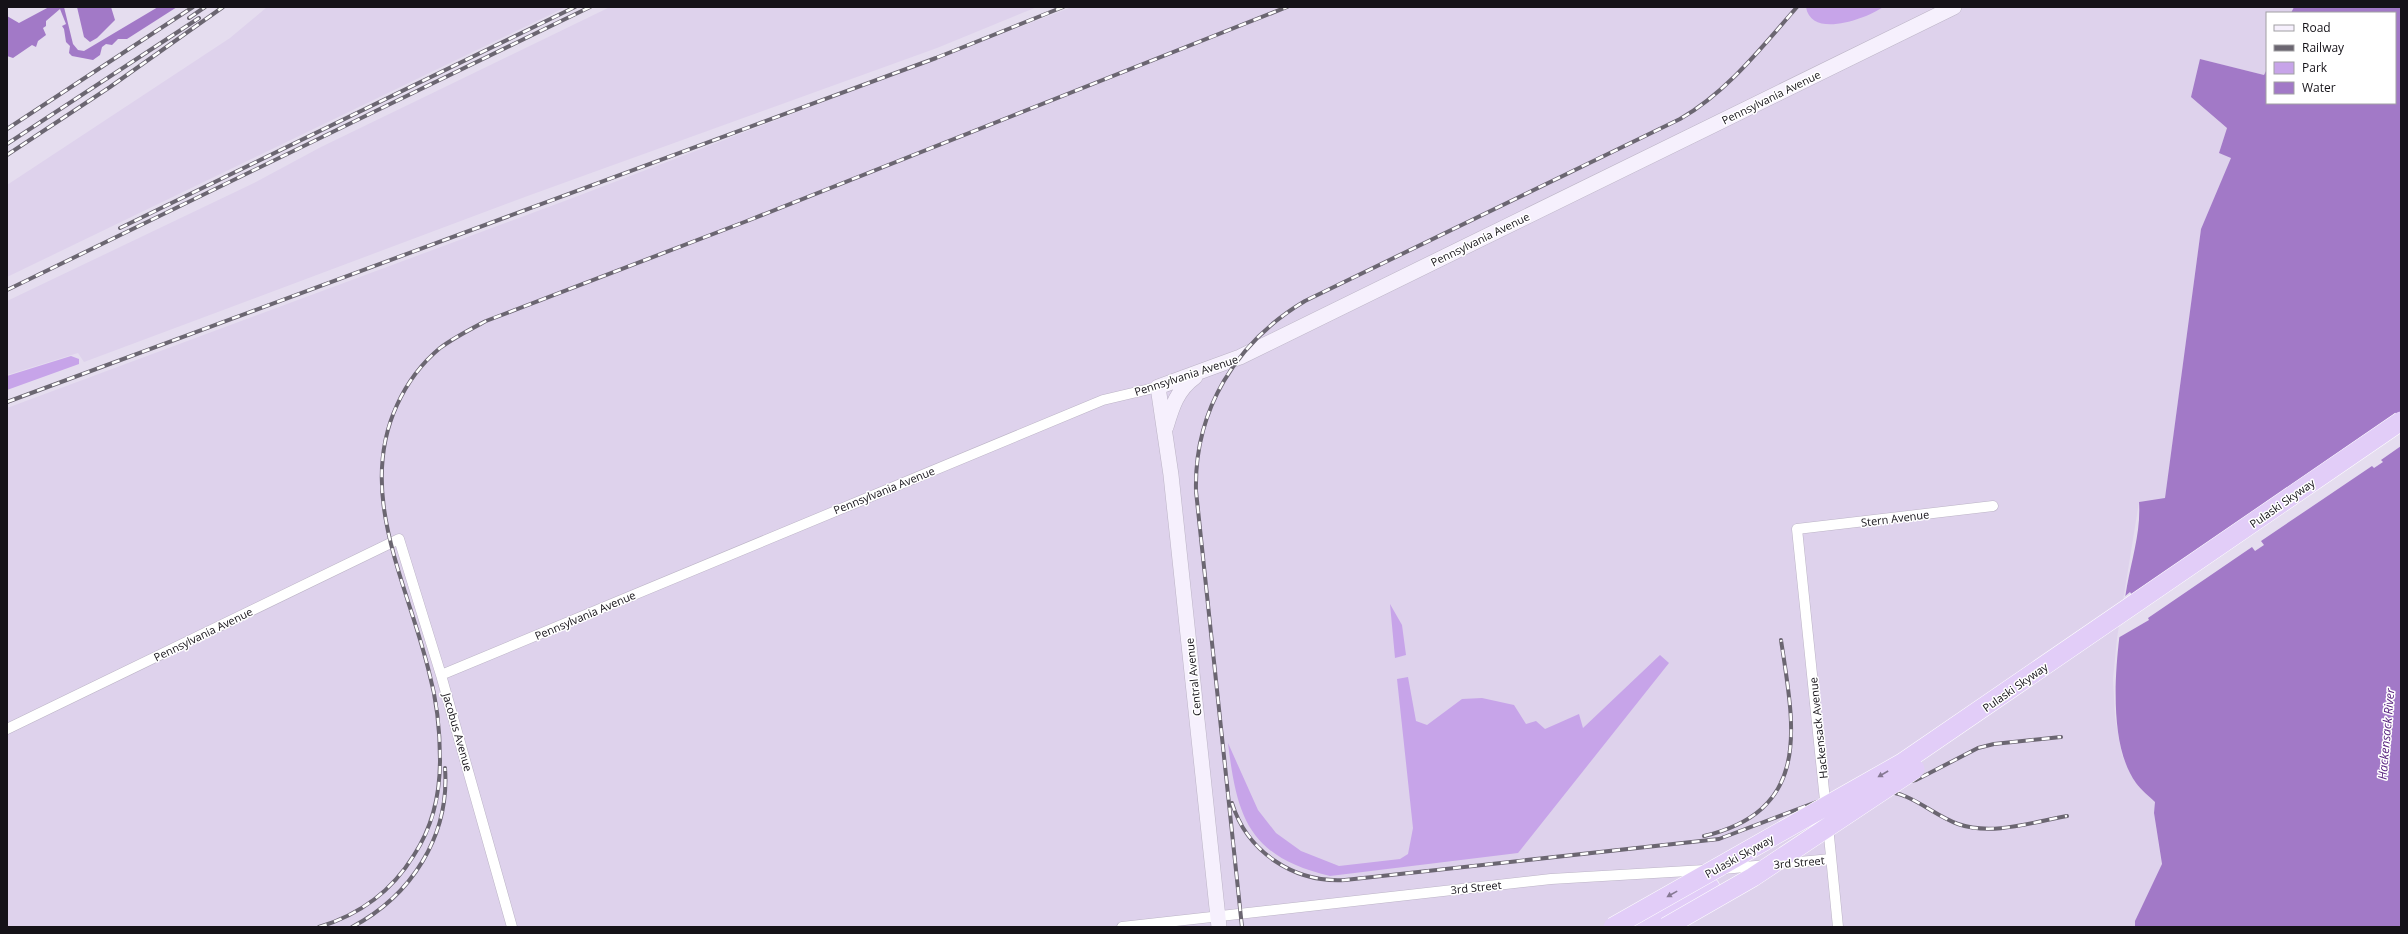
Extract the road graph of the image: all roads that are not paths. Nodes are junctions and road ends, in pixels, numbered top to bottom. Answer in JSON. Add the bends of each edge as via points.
{"nodes":[{"id":1,"x":1954,"y":7,"type":"edge"},
{"id":2,"x":1203,"y":372,"type":"junction"},
{"id":3,"x":1158,"y":386,"type":"junction"},
{"id":4,"x":2401,"y":421,"type":"edge"},
{"id":5,"x":1166,"y":427,"type":"junction"},
{"id":6,"x":2401,"y":435,"type":"edge"},
{"id":7,"x":1993,"y":506,"type":"dead end"},
{"id":8,"x":1797,"y":529,"type":"joint"},
{"id":9,"x":399,"y":539,"type":"joint"},
{"id":10,"x":441,"y":675,"type":"junction"},
{"id":11,"x":7,"y":729,"type":"edge"},
{"id":12,"x":1840,"y":799,"type":"junction"},
{"id":13,"x":1863,"y":804,"type":"junction"},
{"id":14,"x":1831,"y":859,"type":"junction"},
{"id":15,"x":1710,"y":887,"type":"junction"},
{"id":16,"x":1219,"y":921,"type":"edge"},
{"id":17,"x":512,"y":927,"type":"edge"},
{"id":18,"x":1122,"y":927,"type":"edge"},
{"id":19,"x":1613,"y":927,"type":"edge"},
{"id":20,"x":1639,"y":927,"type":"edge"},
{"id":21,"x":1666,"y":927,"type":"edge"},
{"id":22,"x":1838,"y":927,"type":"edge"}],
"edges":[{"from":1,"to":2,"type":"main road","name":"Pennsylvania Avenue","via":[[1240,357]]},
{"from":2,"to":3,"type":"main road","name":"Pennsylvania Avenue"},
{"from":2,"to":5,"type":"main road","name":"Central Avenue","via":[[1179,392]]},
{"from":3,"to":5,"type":"main road","name":"Central Avenue","via":[[1162,417]]},
{"from":3,"to":10,"type":"street","name":"Pennsylvania Avenue","via":[[1103,400]]},
{"from":4,"to":12,"type":"highway","name":"Pulaski Skyway","one_way":true,"bridge":true,"via":[[1951,731]]},
{"from":5,"to":16,"type":"main road","name":"Central Avenue"},
{"from":6,"to":13,"type":"highway","name":"Pulaski Skyway","bridge":true},
{"from":7,"to":8,"type":"street","name":"Stern Avenue"},
{"from":8,"to":14,"type":"street","name":"Hackensack Avenue"},
{"from":9,"to":10,"type":"street","name":"Jacobus Avenue"},
{"from":9,"to":11,"type":"street","name":"Pennsylvania Avenue"},
{"from":10,"to":17,"type":"street","name":"Jacobus Avenue"},
{"from":12,"to":15,"type":"highway","bridge":true,"via":[[1796,833]]},
{"from":12,"to":19,"type":"highway","name":"Pulaski Skyway","one_way":true,"bridge":true},
{"from":13,"to":15,"type":"highway","bridge":true,"via":[[1775,855]]},
{"from":13,"to":21,"type":"highway","name":"Pulaski Skyway","bridge":true,"via":[[1754,877]]},
{"from":14,"to":16,"type":"street","name":"3rd Street","via":[[1708,870],[1551,879]]},
{"from":14,"to":22,"type":"street","name":"Hackensack Avenue"},
{"from":15,"to":20,"type":"highway"},
{"from":16,"to":18,"type":"street","name":"3rd Street"}]}
